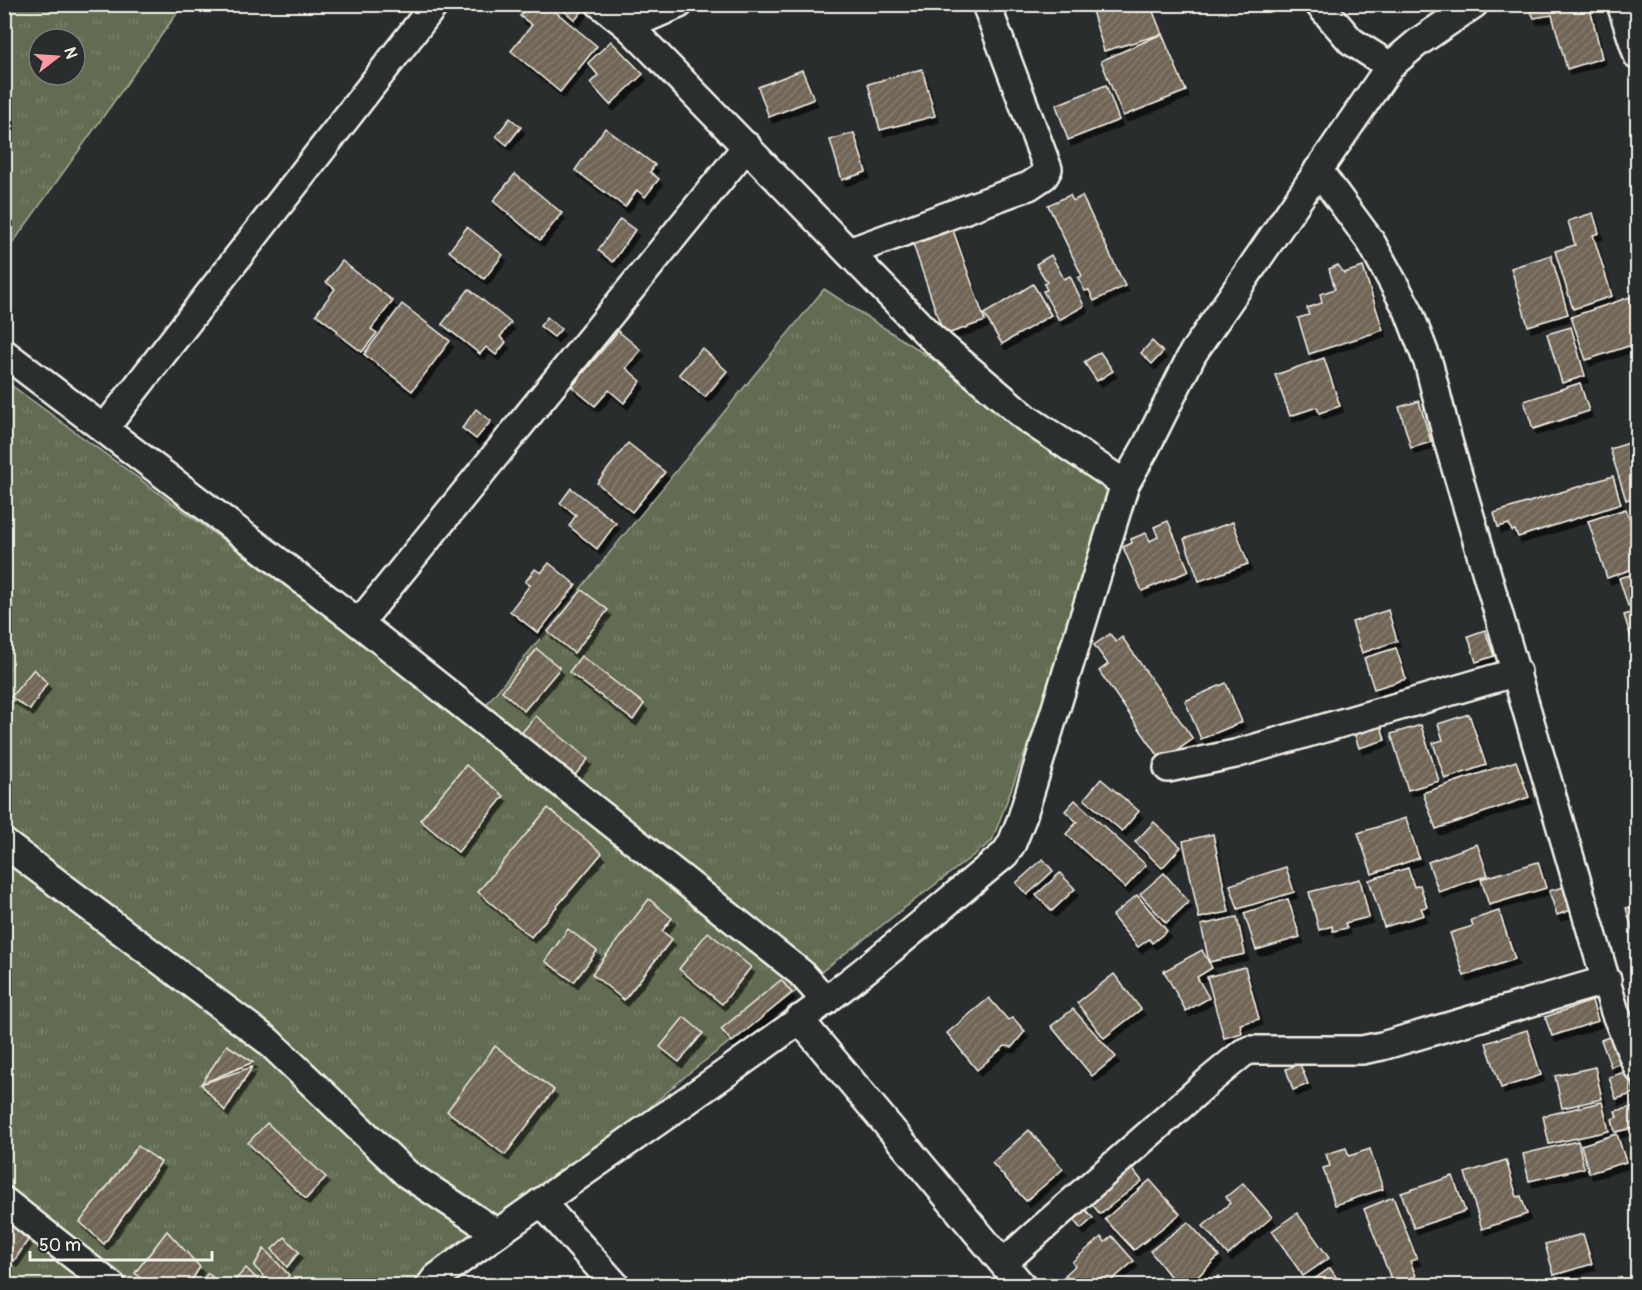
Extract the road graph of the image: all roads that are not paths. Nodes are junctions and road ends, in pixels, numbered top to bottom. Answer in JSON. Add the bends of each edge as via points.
{"nodes":[{"id":1,"x":435,"y":4,"type":"edge"},
{"id":2,"x":600,"y":4,"type":"edge"},
{"id":3,"x":679,"y":4,"type":"edge"},
{"id":4,"x":986,"y":4,"type":"edge"},
{"id":5,"x":1318,"y":4,"type":"edge"},
{"id":6,"x":1474,"y":4,"type":"edge"},
{"id":7,"x":1622,"y":4,"type":"edge"},
{"id":8,"x":628,"y":26,"type":"junction"},
{"id":9,"x":1638,"y":56,"type":"edge"},
{"id":10,"x":1390,"y":66,"type":"junction"},
{"id":11,"x":747,"y":146,"type":"junction"},
{"id":12,"x":1318,"y":170,"type":"junction"},
{"id":13,"x":849,"y":252,"type":"junction"},
{"id":14,"x":4,"y":353,"type":"edge"},
{"id":15,"x":104,"y":429,"type":"junction"},
{"id":16,"x":1125,"y":484,"type":"junction"},
{"id":17,"x":359,"y":623,"type":"junction"},
{"id":18,"x":1517,"y":672,"type":"junction"},
{"id":19,"x":1168,"y":768,"type":"dead end"},
{"id":20,"x":4,"y":843,"type":"edge"},
{"id":21,"x":1607,"y":980,"type":"junction"},
{"id":22,"x":826,"y":1001,"type":"junction"},
{"id":23,"x":799,"y":1019,"type":"junction"},
{"id":24,"x":1638,"y":1068,"type":"edge"},
{"id":25,"x":4,"y":1201,"type":"edge"},
{"id":26,"x":541,"y":1202,"type":"junction"},
{"id":27,"x":497,"y":1233,"type":"junction"},
{"id":28,"x":1004,"y":1262,"type":"junction"},
{"id":29,"x":112,"y":1286,"type":"edge"},
{"id":30,"x":430,"y":1286,"type":"edge"},
{"id":31,"x":615,"y":1286,"type":"edge"},
{"id":32,"x":1022,"y":1286,"type":"edge"}],
"edges":[{"from":1,"to":15,"type":"street"},
{"from":2,"to":8,"type":"street"},
{"from":3,"to":8,"type":"street"},
{"from":4,"to":13,"type":"street","via":[[1048,170],[1029,186]]},
{"from":5,"to":10,"type":"street","via":[[1351,41]]},
{"from":6,"to":10,"type":"street"},
{"from":7,"to":9,"type":"street"},
{"from":8,"to":11,"type":"street"},
{"from":10,"to":12,"type":"street"},
{"from":11,"to":13,"type":"street"},
{"from":11,"to":17,"type":"street"},
{"from":12,"to":16,"type":"street","via":[[1193,353]]},
{"from":12,"to":18,"type":"street","via":[[1371,242],[1408,310],[1429,365]]},
{"from":13,"to":16,"type":"street","via":[[930,336],[1026,418]]},
{"from":14,"to":15,"type":"street"},
{"from":15,"to":17,"type":"street"},
{"from":16,"to":22,"type":"street","via":[[1012,843],[1005,854]]},
{"from":17,"to":22,"type":"street","via":[[801,973]]},
{"from":18,"to":19,"type":"street","via":[[1235,754]]},
{"from":18,"to":21,"type":"street"},
{"from":20,"to":27,"type":"street","via":[[268,1041],[407,1174]]},
{"from":21,"to":24,"type":"street","via":[[1615,1012]]},
{"from":21,"to":28,"type":"street","via":[[1382,1046],[1243,1053]]},
{"from":22,"to":23,"type":"street"},
{"from":23,"to":26,"type":"street"},
{"from":23,"to":28,"type":"street"},
{"from":25,"to":29,"type":"street"},
{"from":26,"to":27,"type":"street"},
{"from":26,"to":31,"type":"street"},
{"from":27,"to":30,"type":"street"},
{"from":28,"to":32,"type":"street"}]}
